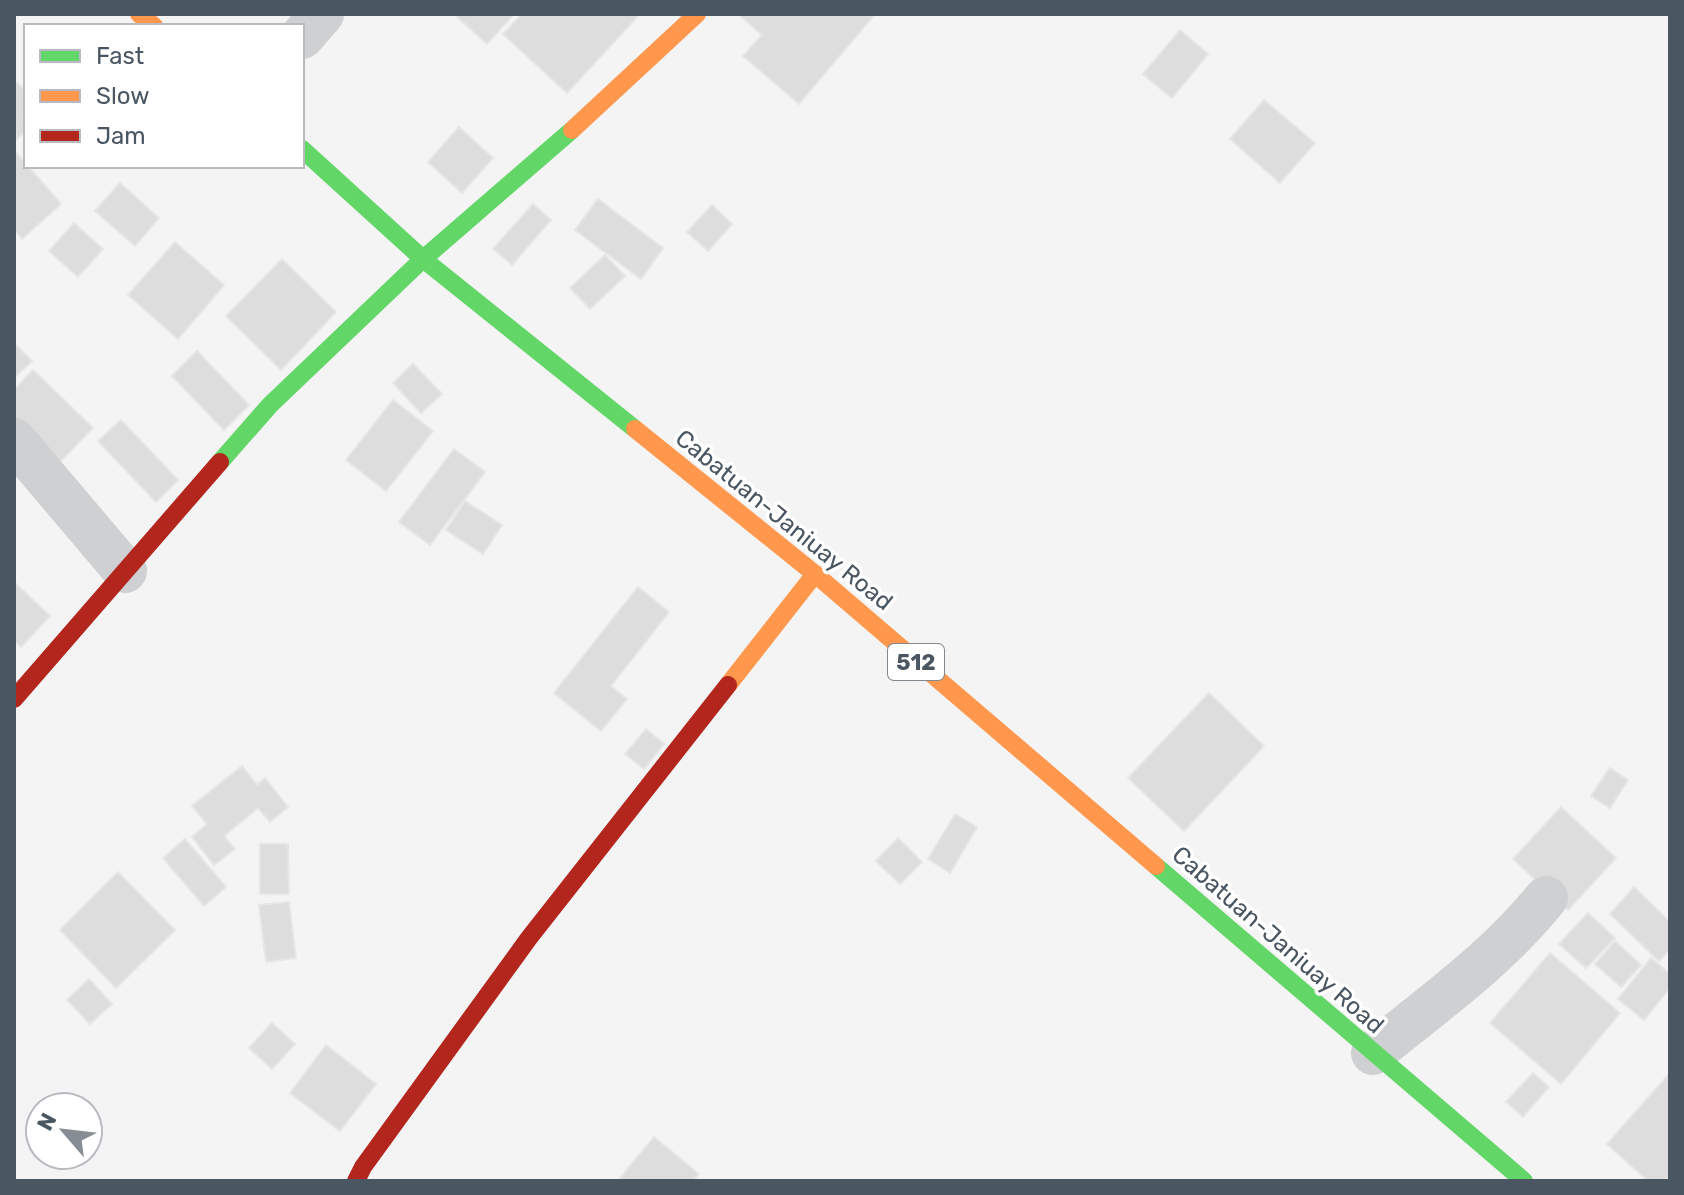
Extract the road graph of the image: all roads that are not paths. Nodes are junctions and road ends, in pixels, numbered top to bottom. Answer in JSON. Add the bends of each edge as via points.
{"nodes":[{"id":1,"x":322,"y":14,"type":"edge"},
{"id":2,"x":697,"y":14,"type":"edge"},
{"id":3,"x":304,"y":35,"type":"edge"},
{"id":4,"x":304,"y":151,"type":"edge"},
{"id":5,"x":423,"y":259,"type":"junction"},
{"id":6,"x":14,"y":440,"type":"edge"},
{"id":7,"x":125,"y":571,"type":"junction"},
{"id":8,"x":815,"y":574,"type":"junction"},
{"id":9,"x":14,"y":699,"type":"edge"},
{"id":10,"x":1546,"y":898,"type":"dead end"},
{"id":11,"x":1373,"y":1053,"type":"junction"},
{"id":12,"x":356,"y":1181,"type":"edge"},
{"id":13,"x":1524,"y":1181,"type":"edge"}],
"edges":[{"from":1,"to":3,"type":"street"},
{"from":2,"to":5,"type":"street"},
{"from":4,"to":5,"type":"street","name":"Cabatuan-Janiuay Road","number":"512"},
{"from":5,"to":7,"type":"street","via":[[270,405]]},
{"from":5,"to":8,"type":"street","name":"Cabatuan-Janiuay Road","number":"512"},
{"from":6,"to":7,"type":"street"},
{"from":7,"to":9,"type":"street"},
{"from":8,"to":11,"type":"street","name":"Cabatuan-Janiuay Road","number":"512"},
{"from":8,"to":12,"type":"street","via":[[529,938]]},
{"from":10,"to":11,"type":"street","via":[[1488,959]]},
{"from":11,"to":13,"type":"street","name":"Cabatuan-Janiuay Road","number":"512"}]}
